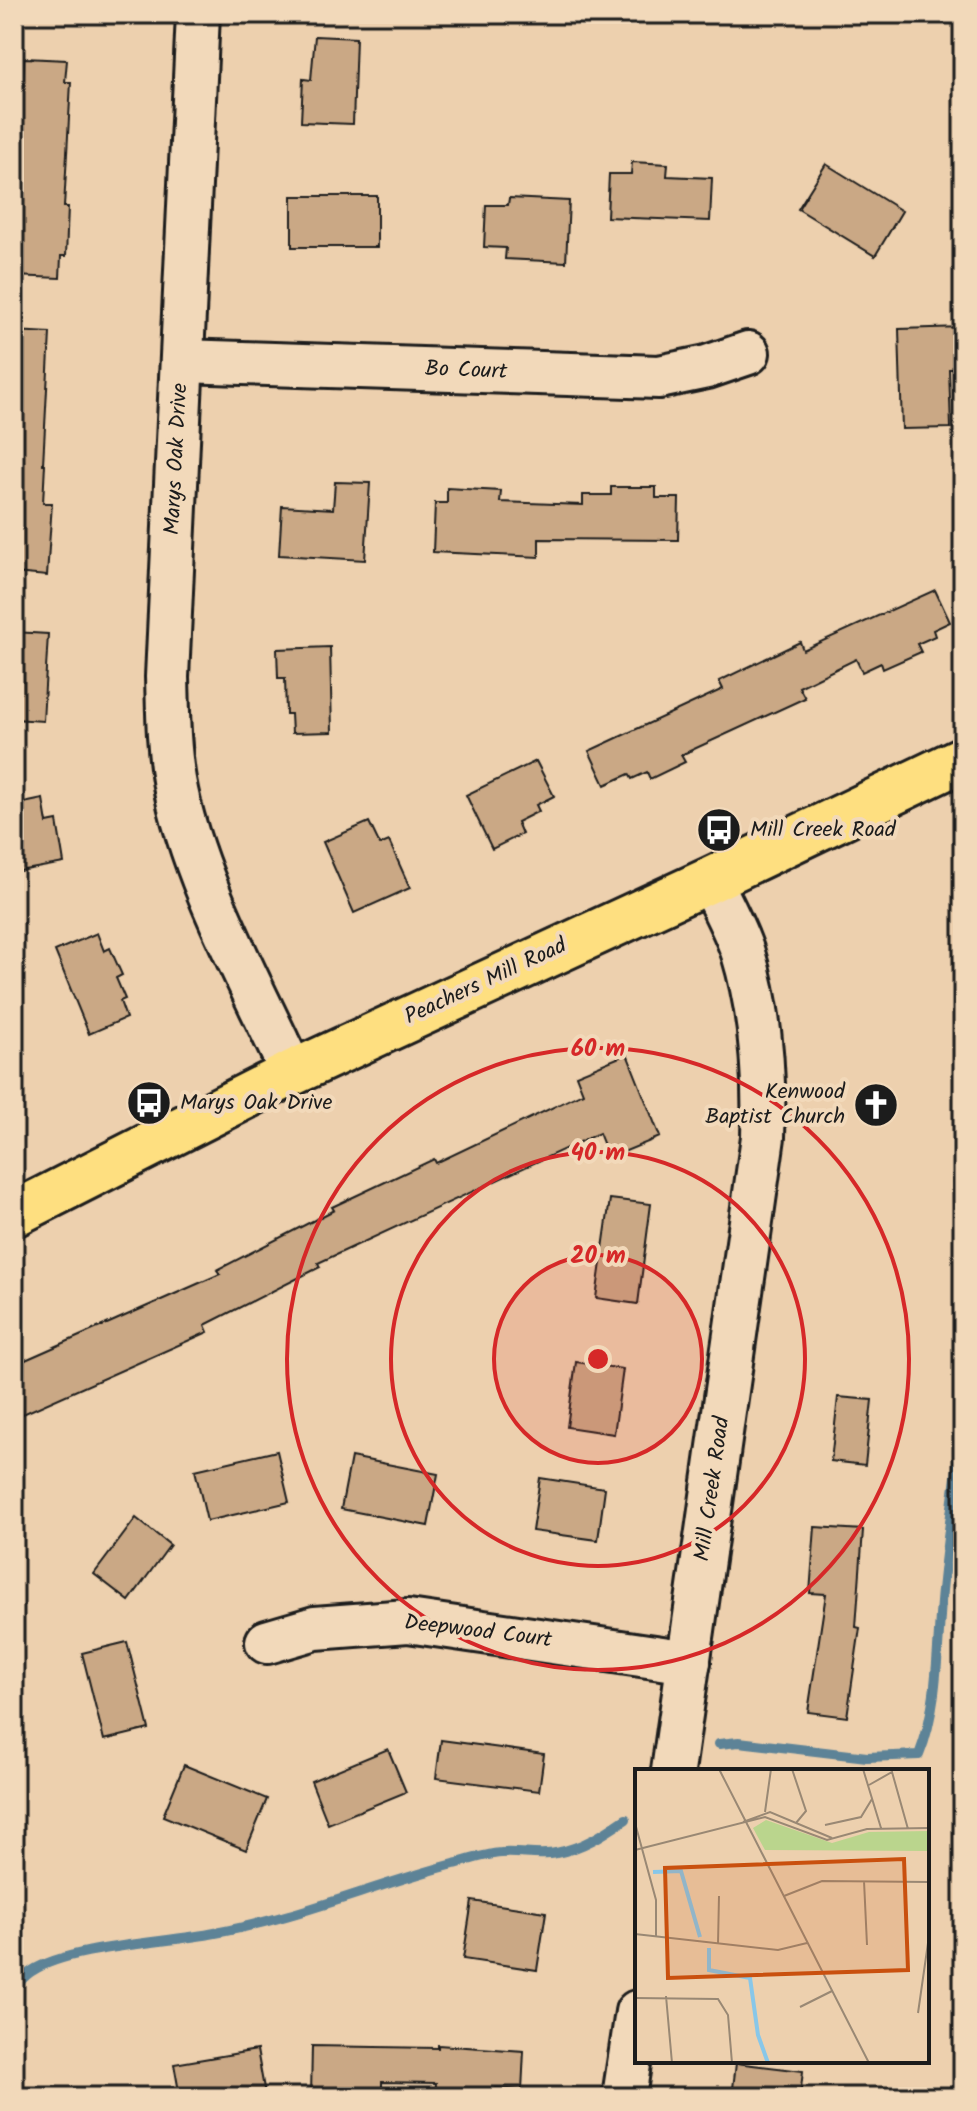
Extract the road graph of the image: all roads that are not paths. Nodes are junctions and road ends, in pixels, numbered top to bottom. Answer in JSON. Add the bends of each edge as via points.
{"nodes":[{"id":1,"x":198,"y":14,"type":"edge"},
{"id":2,"x":748,"y":353,"type":"dead end"},
{"id":3,"x":182,"y":361,"type":"junction"},
{"id":4,"x":963,"y":759,"type":"edge"},
{"id":5,"x":710,"y":880,"type":"junction"},
{"id":6,"x":292,"y":1073,"type":"junction"},
{"id":7,"x":14,"y":1214,"type":"edge"},
{"id":8,"x":267,"y":1642,"type":"dead end"},
{"id":9,"x":689,"y":1662,"type":"junction"},
{"id":10,"x":673,"y":1769,"type":"edge"},
{"id":11,"x":635,"y":2025,"type":"edge"},
{"id":12,"x":624,"y":2097,"type":"edge"}],
"edges":[{"from":1,"to":3,"type":"street","name":"Marys Oak Drive"},
{"from":2,"to":3,"type":"street","name":"Bo Court","via":[[659,377]]},
{"from":3,"to":6,"type":"street","name":"Marys Oak Drive","via":[[167,677],[174,780],[208,890]]},
{"from":4,"to":5,"type":"main road","name":"Peachers Mill Road"},
{"from":5,"to":6,"type":"main road","name":"Peachers Mill Road"},
{"from":5,"to":9,"type":"street","name":"Mill Creek Road","via":[[743,953],[762,1054],[763,1137]]},
{"from":6,"to":7,"type":"main road","name":"Peachers Mill Road"},
{"from":8,"to":9,"type":"street","name":"Deepwood Court","via":[[315,1628],[408,1621]]},
{"from":9,"to":10,"type":"street","name":"Mill Creek Road"},
{"from":11,"to":12,"type":"street"}]}
